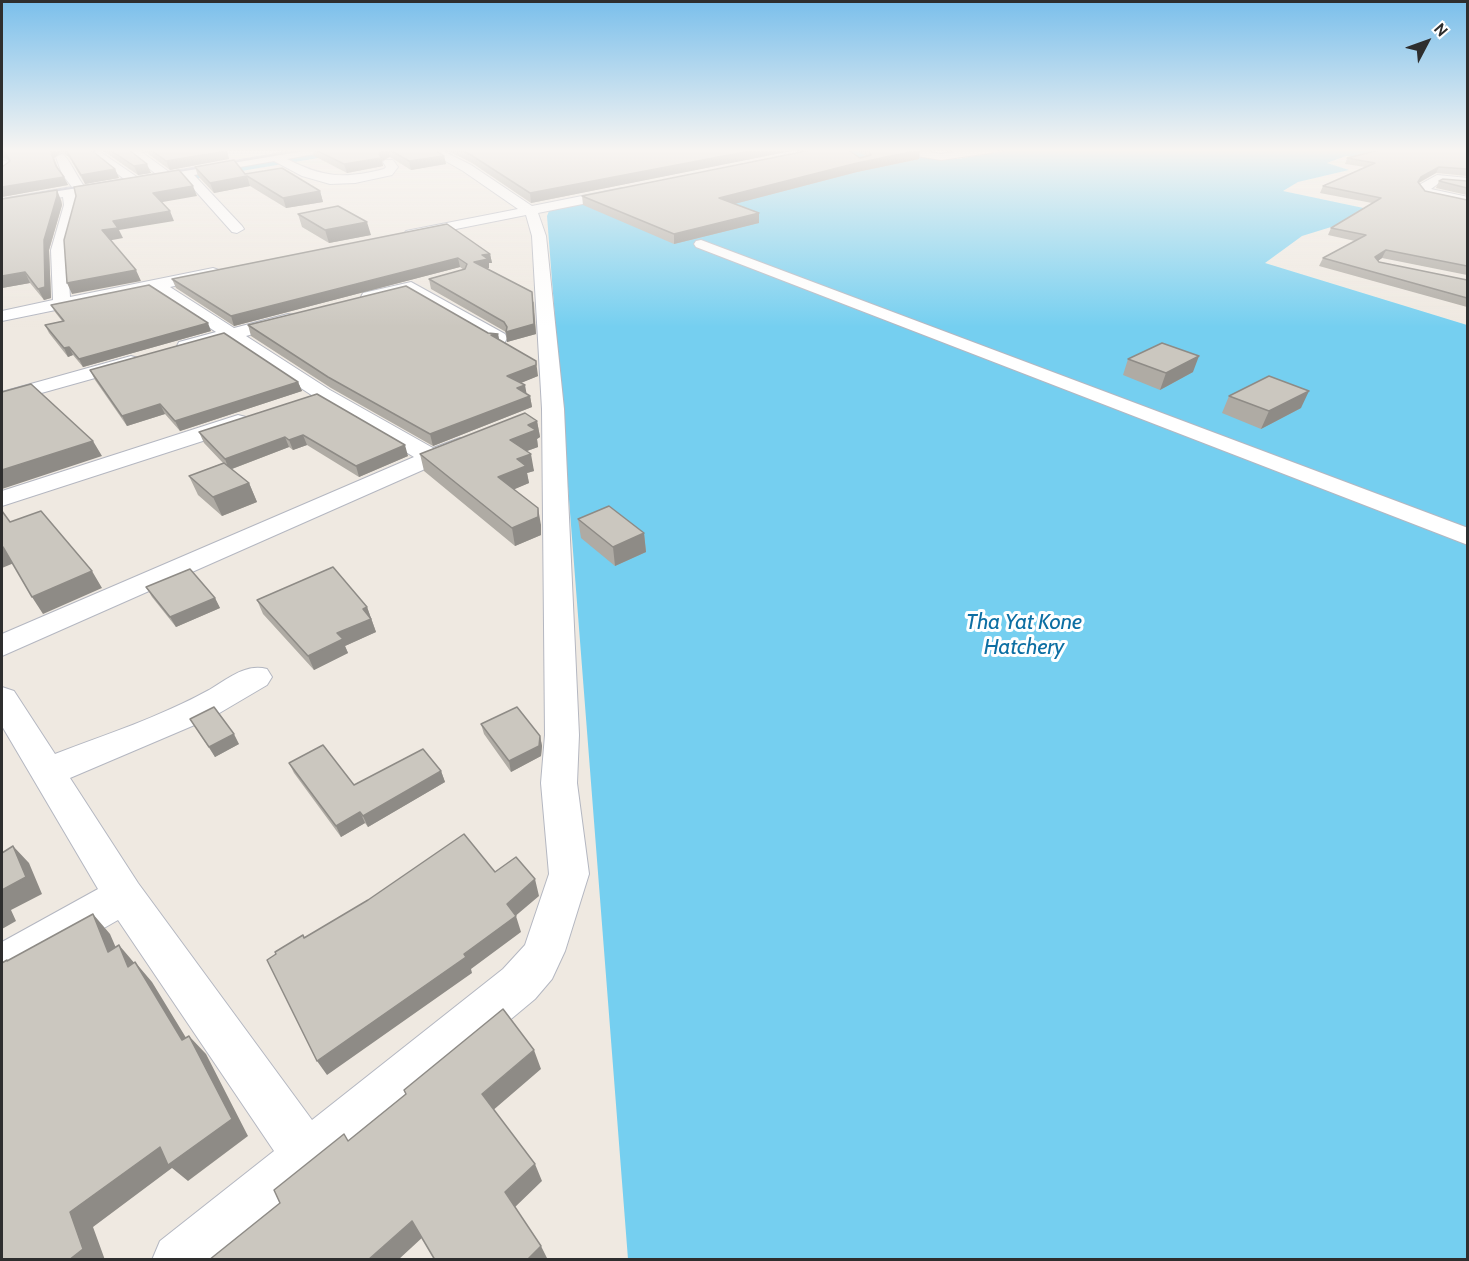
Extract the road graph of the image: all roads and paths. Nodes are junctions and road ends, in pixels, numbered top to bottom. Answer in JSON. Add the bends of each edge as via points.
{"nodes":[{"id":1,"x":70,"y":209,"type":"edge"},
{"id":2,"x":218,"y":209,"type":"edge"},
{"id":3,"x":528,"y":209,"type":"edge"},
{"id":4,"x":541,"y":209,"type":"edge"},
{"id":5,"x":531,"y":211,"type":"junction"},
{"id":6,"x":468,"y":223,"type":"junction"},
{"id":7,"x":237,"y":229,"type":"dead end"},
{"id":8,"x":480,"y":236,"type":"dead end"},
{"id":9,"x":398,"y":237,"type":"edge"},
{"id":10,"x":701,"y":244,"type":"dead end"},
{"id":11,"x":224,"y":271,"type":"edge"},
{"id":12,"x":431,"y":282,"type":"edge"},
{"id":13,"x":156,"y":285,"type":"junction"},
{"id":14,"x":411,"y":287,"type":"junction"},
{"id":15,"x":349,"y":302,"type":"edge"},
{"id":16,"x":62,"y":304,"type":"junction"},
{"id":17,"x":306,"y":314,"type":"edge"},
{"id":18,"x":2,"y":316,"type":"edge"},
{"id":19,"x":230,"y":334,"type":"junction"},
{"id":20,"x":498,"y":338,"type":"edge"},
{"id":21,"x":173,"y":350,"type":"edge"},
{"id":22,"x":150,"y":356,"type":"edge"},
{"id":23,"x":323,"y":394,"type":"junction"},
{"id":24,"x":2,"y":398,"type":"edge"},
{"id":25,"x":301,"y":401,"type":"edge"},
{"id":26,"x":257,"y":416,"type":"edge"},
{"id":27,"x":486,"y":435,"type":"edge"},
{"id":28,"x":431,"y":457,"type":"junction"},
{"id":29,"x":2,"y":499,"type":"edge"},
{"id":30,"x":1467,"y":537,"type":"edge"},
{"id":31,"x":2,"y":646,"type":"edge"},
{"id":32,"x":256,"y":677,"type":"dead end"},
{"id":33,"x":2,"y":699,"type":"edge"},
{"id":34,"x":47,"y":772,"type":"junction"},
{"id":35,"x":124,"y":896,"type":"junction"},
{"id":36,"x":2,"y":964,"type":"edge"},
{"id":37,"x":306,"y":1154,"type":"junction"},
{"id":38,"x":178,"y":1260,"type":"edge"}],
"edges":[{"from":1,"to":16,"type":"street","via":[[59,250]]},
{"from":2,"to":7,"type":"street"},
{"from":3,"to":5,"type":"street"},
{"from":4,"to":5,"type":"street"},
{"from":5,"to":6,"type":"street"},
{"from":5,"to":37,"type":"street","via":[[539,236],[542,414],[562,735],[559,783],[569,874],[537,965],[519,984]]},
{"from":6,"to":8,"type":"street"},
{"from":6,"to":9,"type":"street"},
{"from":10,"to":30,"type":"street"},
{"from":11,"to":13,"type":"street"},
{"from":12,"to":14,"type":"street"},
{"from":13,"to":16,"type":"street"},
{"from":13,"to":19,"type":"street"},
{"from":14,"to":15,"type":"street"},
{"from":14,"to":20,"type":"street"},
{"from":16,"to":18,"type":"street"},
{"from":17,"to":19,"type":"street"},
{"from":19,"to":21,"type":"street"},
{"from":19,"to":23,"type":"street"},
{"from":22,"to":24,"type":"street"},
{"from":23,"to":25,"type":"street"},
{"from":23,"to":28,"type":"street"},
{"from":26,"to":29,"type":"street"},
{"from":27,"to":28,"type":"street"},
{"from":28,"to":31,"type":"street"},
{"from":32,"to":34,"type":"street","via":[[199,710]]},
{"from":33,"to":34,"type":"street"},
{"from":34,"to":35,"type":"street"},
{"from":35,"to":36,"type":"street"},
{"from":35,"to":37,"type":"street"},
{"from":37,"to":38,"type":"street"}]}
